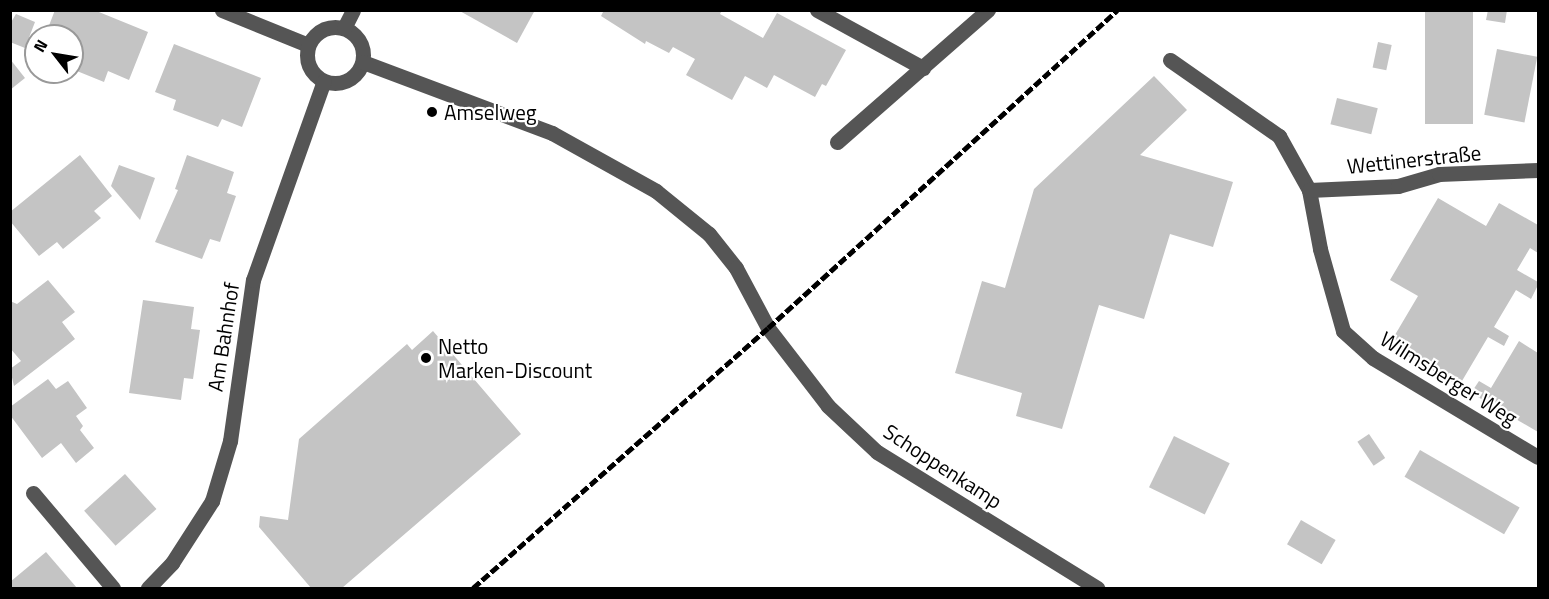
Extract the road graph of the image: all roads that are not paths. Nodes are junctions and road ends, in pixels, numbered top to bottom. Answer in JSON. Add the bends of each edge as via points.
{"nodes":[{"id":1,"x":222,"y":10,"type":"edge"},
{"id":2,"x":353,"y":10,"type":"edge"},
{"id":3,"x":817,"y":10,"type":"edge"},
{"id":4,"x":988,"y":10,"type":"edge"},
{"id":5,"x":344,"y":28,"type":"junction"},
{"id":6,"x":308,"y":45,"type":"junction"},
{"id":7,"x":1170,"y":60,"type":"dead end"},
{"id":8,"x":363,"y":62,"type":"junction"},
{"id":9,"x":923,"y":68,"type":"junction"},
{"id":10,"x":324,"y":81,"type":"junction"},
{"id":11,"x":837,"y":142,"type":"dead end"},
{"id":12,"x":1539,"y":170,"type":"edge"},
{"id":13,"x":1309,"y":189,"type":"junction"},
{"id":14,"x":1539,"y":457,"type":"edge"},
{"id":15,"x":33,"y":494,"type":"dead end"},
{"id":16,"x":112,"y":588,"type":"edge"},
{"id":17,"x":148,"y":588,"type":"edge"},
{"id":18,"x":1097,"y":588,"type":"edge"}],
"edges":[{"from":1,"to":6,"type":"street"},
{"from":2,"to":5,"type":"street"},
{"from":3,"to":9,"type":"street"},
{"from":4,"to":9,"type":"street"},
{"from":5,"to":6,"type":"street","via":[[327,27],[316,33]]},
{"from":5,"to":8,"type":"street","via":[[359,39]]},
{"from":6,"to":10,"type":"street","via":[[307,63]]},
{"from":7,"to":13,"type":"street","via":[[1279,136]]},
{"from":8,"to":10,"type":"street","via":[[351,79],[341,83]]},
{"from":8,"to":18,"type":"street","name":"Schoppenkamp","via":[[552,133],[656,191],[709,234],[736,268],[768,328],[828,406],[878,452]]},
{"from":9,"to":11,"type":"street"},
{"from":10,"to":17,"type":"street","name":"Am Bahnhof","via":[[253,280],[230,441],[212,501],[172,563]]},
{"from":12,"to":13,"type":"street","name":"Wettinerstraße","via":[[1439,174],[1398,186]]},
{"from":13,"to":14,"type":"street","name":"Wilmsberger Weg","via":[[1320,249],[1343,331],[1373,358]]},
{"from":15,"to":16,"type":"street"}]}
